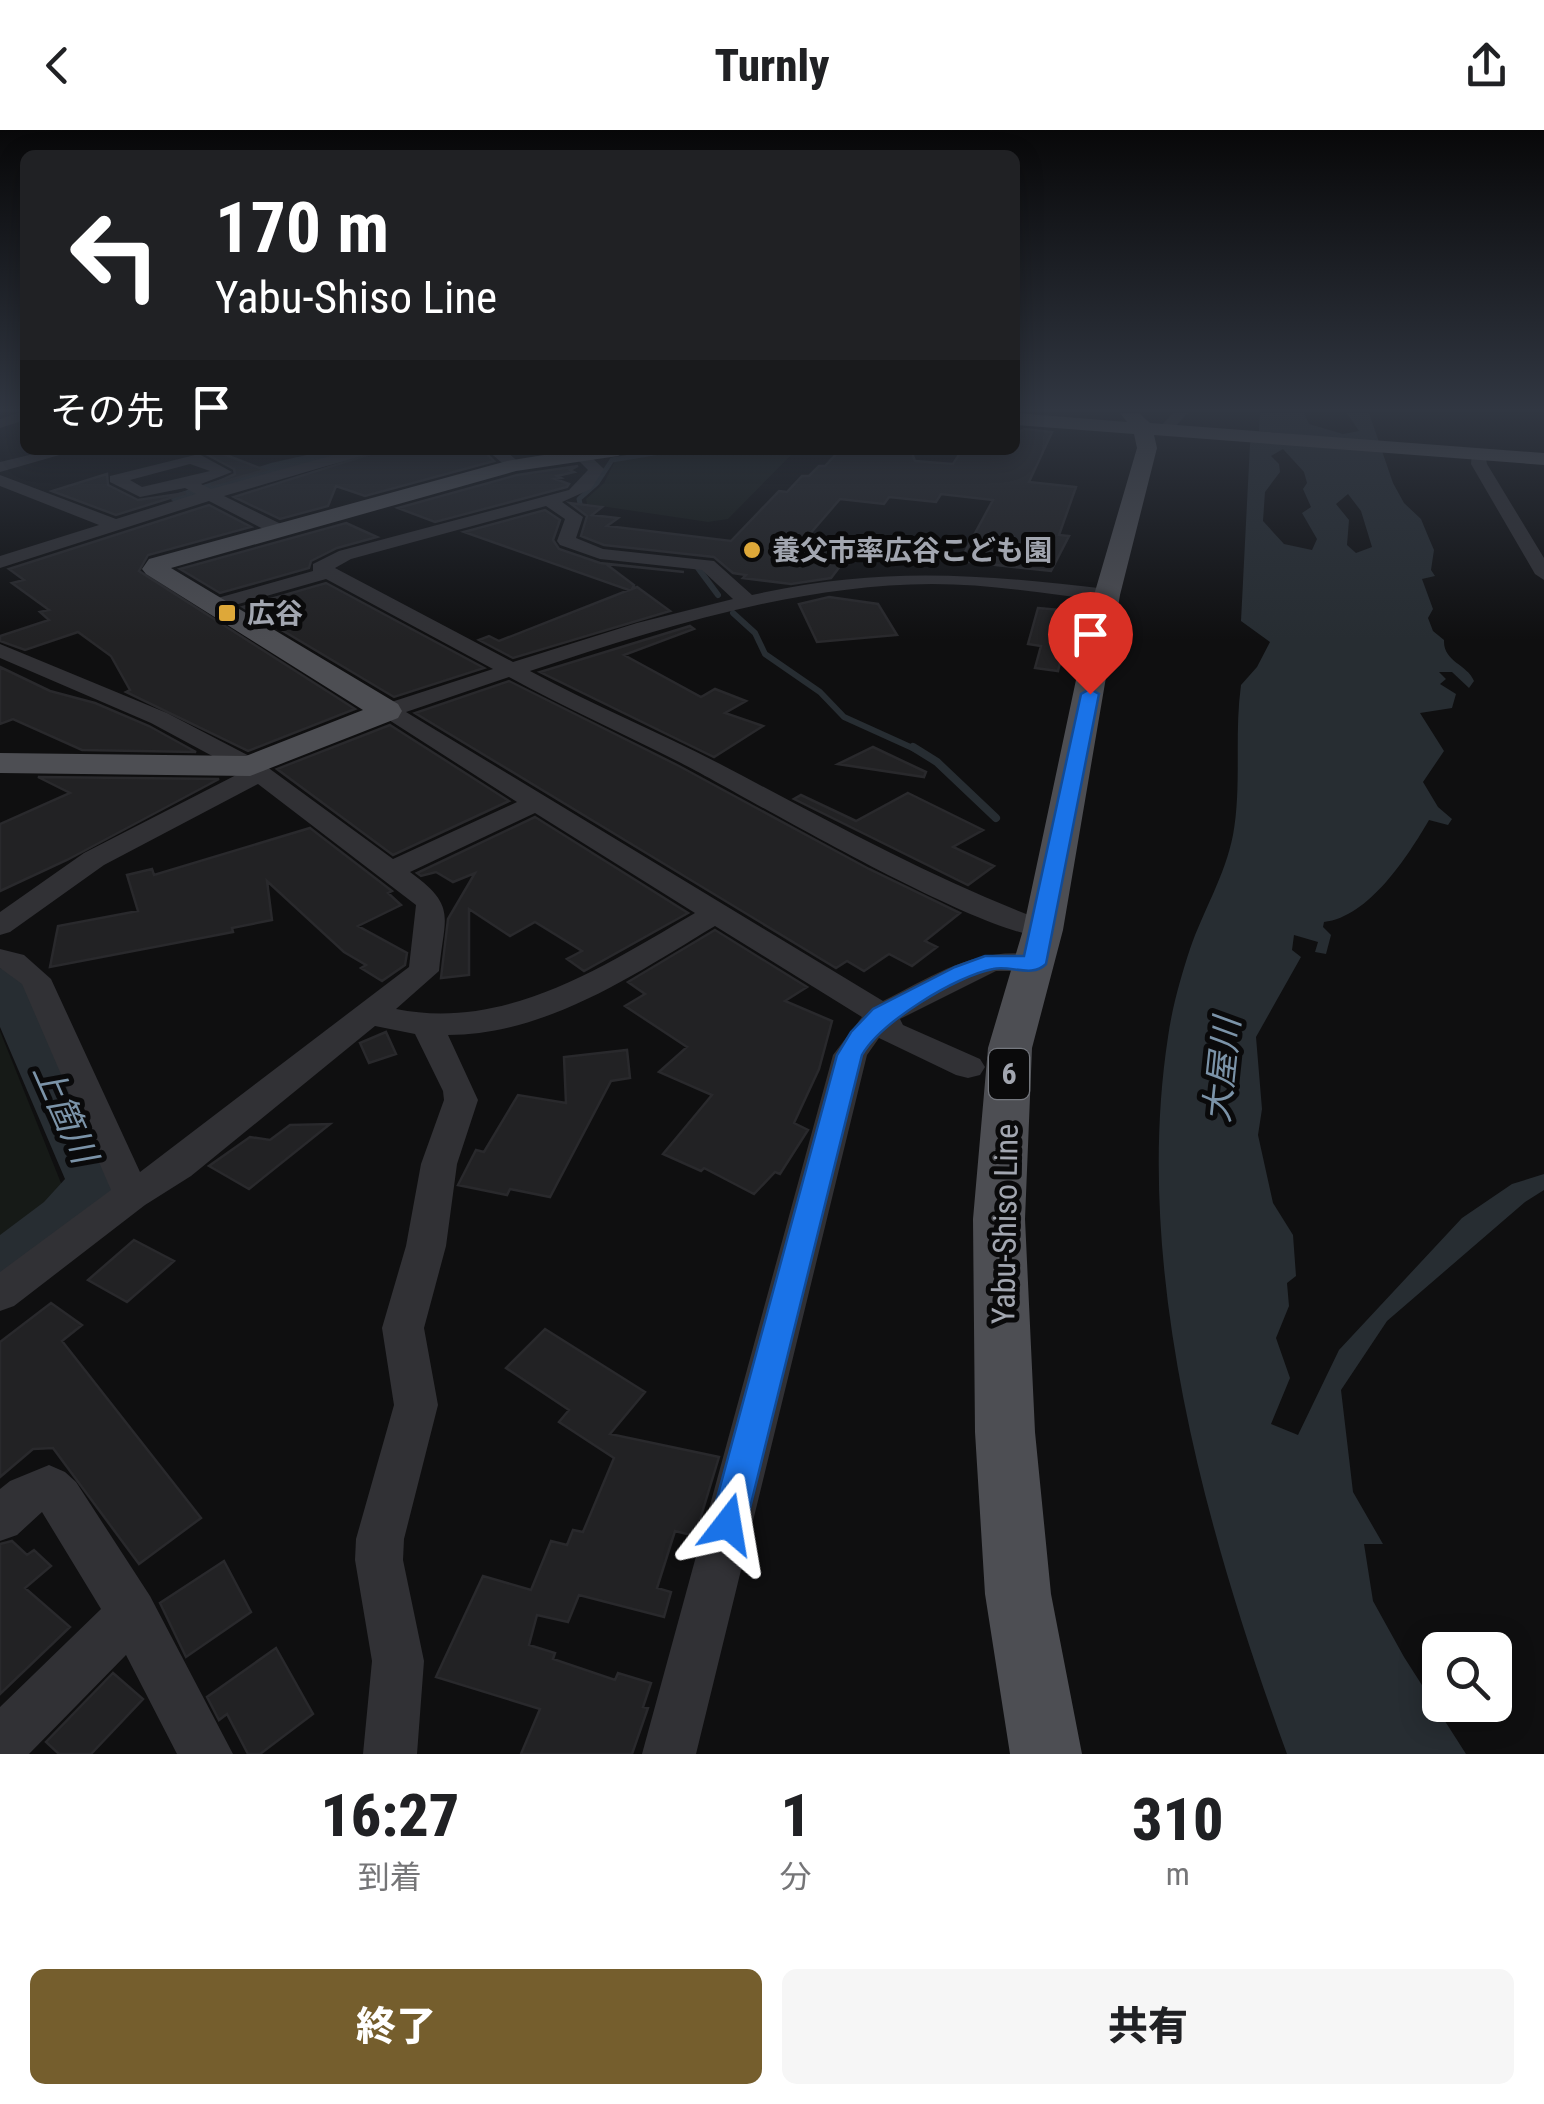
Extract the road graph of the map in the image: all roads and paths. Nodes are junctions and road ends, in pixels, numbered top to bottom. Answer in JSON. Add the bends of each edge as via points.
{"nodes":[{"id":1,"x":22,"y":489,"type":"edge"},
{"id":2,"x":199,"y":489,"type":"edge"},
{"id":3,"x":227,"y":489,"type":"edge"},
{"id":4,"x":408,"y":489,"type":"edge"},
{"id":5,"x":580,"y":489,"type":"edge"},
{"id":6,"x":1137,"y":489,"type":"edge"},
{"id":7,"x":1493,"y":489,"type":"edge"},
{"id":8,"x":210,"y":494,"type":"junction"},
{"id":9,"x":550,"y":501,"type":"junction"},
{"id":10,"x":115,"y":525,"type":"junction"},
{"id":11,"x":279,"y":530,"type":"junction"},
{"id":12,"x":0,"y":562,"type":"edge"},
{"id":13,"x":329,"y":572,"type":"junction"},
{"id":14,"x":1544,"y":574,"type":"edge"},
{"id":15,"x":1107,"y":595,"type":"junction"},
{"id":16,"x":748,"y":602,"type":"junction"},
{"id":17,"x":214,"y":605,"type":"junction"},
{"id":18,"x":0,"y":650,"type":"edge"},
{"id":19,"x":516,"y":669,"type":"junction"},
{"id":20,"x":387,"y":711,"type":"junction"},
{"id":21,"x":0,"y":763,"type":"edge"},
{"id":22,"x":254,"y":769,"type":"junction"},
{"id":23,"x":538,"y":803,"type":"junction"},
{"id":24,"x":389,"y":871,"type":"junction"},
{"id":25,"x":716,"y":913,"type":"junction"},
{"id":26,"x":0,"y":926,"type":"edge"},
{"id":27,"x":1039,"y":947,"type":"junction"},
{"id":28,"x":0,"y":958,"type":"edge"},
{"id":29,"x":367,"y":1014,"type":"junction"},
{"id":30,"x":882,"y":1015,"type":"junction"},
{"id":31,"x":426,"y":1024,"type":"junction"},
{"id":32,"x":968,"y":1067,"type":"dead end"},
{"id":33,"x":132,"y":1194,"type":"junction"},
{"id":34,"x":0,"y":1294,"type":"edge"},
{"id":35,"x":0,"y":1519,"type":"edge"},
{"id":36,"x":132,"y":1614,"type":"junction"},
{"id":37,"x":0,"y":1745,"type":"edge"},
{"id":38,"x":206,"y":1754,"type":"edge"},
{"id":39,"x":390,"y":1754,"type":"edge"},
{"id":40,"x":669,"y":1754,"type":"edge"},
{"id":41,"x":1046,"y":1754,"type":"edge"}],
"edges":[{"from":1,"to":10,"type":"street"},
{"from":2,"to":8,"type":"street"},
{"from":3,"to":8,"type":"street"},
{"from":4,"to":11,"type":"main road"},
{"from":5,"to":9,"type":"street"},
{"from":6,"to":15,"type":"main road","name":"Yabu-Shiso Line","number":"6"},
{"from":7,"to":14,"type":"street"},
{"from":8,"to":10,"type":"street"},
{"from":8,"to":11,"type":"street"},
{"from":9,"to":13,"type":"street","via":[[346,555],[320,568]]},
{"from":9,"to":16,"type":"street","via":[[574,517],[566,541],[600,554],[707,565]]},
{"from":10,"to":12,"type":"street"},
{"from":11,"to":17,"type":"main road","via":[[158,564],[155,569]]},
{"from":13,"to":17,"type":"street"},
{"from":13,"to":19,"type":"street"},
{"from":15,"to":16,"type":"street","via":[[914,578]]},
{"from":15,"to":27,"type":"main road","name":"Yabu-Shiso Line","number":"6"},
{"from":16,"to":19,"type":"street"},
{"from":17,"to":20,"type":"main road"},
{"from":18,"to":22,"type":"street","via":[[158,718]]},
{"from":19,"to":20,"type":"street"},
{"from":19,"to":27,"type":"street","via":[[980,909]]},
{"from":20,"to":22,"type":"main road"},
{"from":20,"to":23,"type":"street"},
{"from":21,"to":22,"type":"main road"},
{"from":22,"to":24,"type":"street"},
{"from":22,"to":26,"type":"street","via":[[94,859]]},
{"from":23,"to":24,"type":"street"},
{"from":23,"to":25,"type":"street"},
{"from":24,"to":29,"type":"street","via":[[426,896],[428,950],[424,971]]},
{"from":25,"to":30,"type":"street"},
{"from":25,"to":31,"type":"street","via":[[540,1008],[483,1022]]},
{"from":27,"to":30,"type":"street","via":[[963,972]]},
{"from":27,"to":41,"type":"main road","name":"Yabu-Shiso Line","number":"6","via":[[1010,1048],[999,1219],[1018,1594]]},
{"from":28,"to":33,"type":"street","via":[[34,979]]},
{"from":29,"to":31,"type":"street"},
{"from":29,"to":33,"type":"street","via":[[178,1166]]},
{"from":30,"to":32,"type":"street","via":[[892,1032]]},
{"from":30,"to":40,"type":"street","via":[[850,1055]]},
{"from":31,"to":39,"type":"street","via":[[460,1100],[402,1328],[416,1405],[379,1560],[398,1661]]},
{"from":33,"to":34,"type":"street"},
{"from":35,"to":36,"type":"street","via":[[48,1487]]},
{"from":36,"to":37,"type":"street"},
{"from":36,"to":38,"type":"street"}]}
